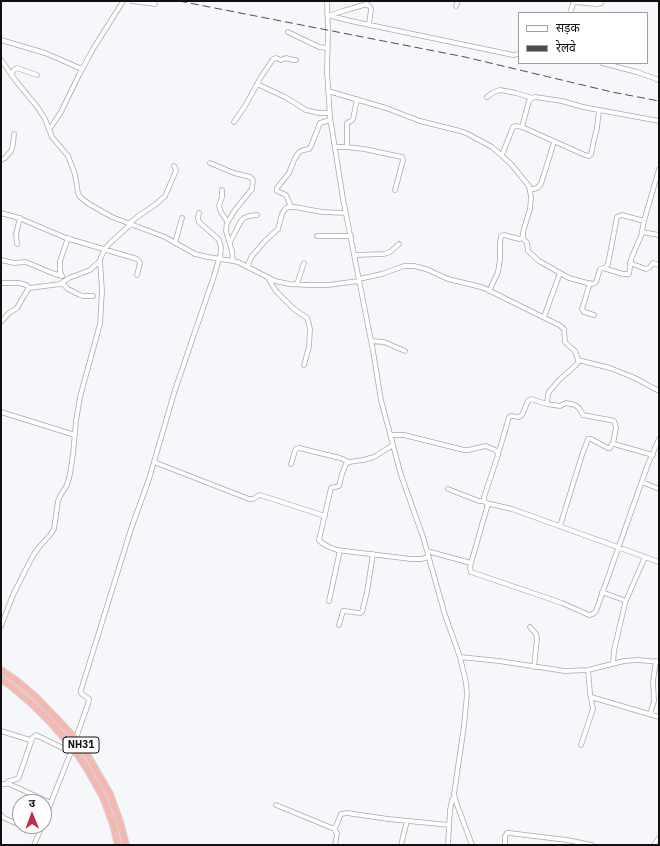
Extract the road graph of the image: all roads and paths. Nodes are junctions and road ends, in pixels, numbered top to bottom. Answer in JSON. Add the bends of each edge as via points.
{"nodes":[{"id":1,"x":123,"y":1,"type":"edge"},
{"id":2,"x":132,"y":1,"type":"edge"},
{"id":3,"x":327,"y":1,"type":"edge"},
{"id":4,"x":458,"y":1,"type":"edge"},
{"id":5,"x":602,"y":1,"type":"edge"},
{"id":6,"x":573,"y":2,"type":"edge"},
{"id":7,"x":155,"y":4,"type":"dead end"},
{"id":8,"x":456,"y":6,"type":"dead end"},
{"id":9,"x":570,"y":12,"type":"edge"},
{"id":10,"x":329,"y":15,"type":"junction"},
{"id":11,"x":369,"y":24,"type":"junction"},
{"id":12,"x":288,"y":32,"type":"dead end"},
{"id":13,"x":1,"y":40,"type":"edge"},
{"id":14,"x":328,"y":48,"type":"junction"},
{"id":15,"x":518,"y":54,"type":"edge"},
{"id":16,"x":1,"y":60,"type":"edge"},
{"id":17,"x":296,"y":60,"type":"dead end"},
{"id":18,"x":606,"y":64,"type":"edge"},
{"id":19,"x":82,"y":69,"type":"junction"},
{"id":20,"x":11,"y":74,"type":"junction"},
{"id":21,"x":37,"y":75,"type":"dead end"},
{"id":22,"x":659,"y":80,"type":"edge"},
{"id":23,"x":257,"y":84,"type":"junction"},
{"id":24,"x":328,"y":91,"type":"junction"},
{"id":25,"x":487,"y":97,"type":"dead end"},
{"id":26,"x":532,"y":98,"type":"junction"},
{"id":27,"x":357,"y":100,"type":"junction"},
{"id":28,"x":599,"y":110,"type":"junction"},
{"id":29,"x":330,"y":113,"type":"junction"},
{"id":30,"x":330,"y":120,"type":"junction"},
{"id":31,"x":659,"y":121,"type":"edge"},
{"id":32,"x":234,"y":122,"type":"dead end"},
{"id":33,"x":522,"y":127,"type":"junction"},
{"id":34,"x":50,"y":130,"type":"junction"},
{"id":35,"x":14,"y":134,"type":"dead end"},
{"id":36,"x":554,"y":142,"type":"junction"},
{"id":37,"x":335,"y":147,"type":"junction"},
{"id":38,"x":347,"y":147,"type":"junction"},
{"id":39,"x":502,"y":155,"type":"junction"},
{"id":40,"x":1,"y":160,"type":"edge"},
{"id":41,"x":210,"y":163,"type":"dead end"},
{"id":42,"x":174,"y":166,"type":"dead end"},
{"id":43,"x":659,"y":169,"type":"edge"},
{"id":44,"x":658,"y":179,"type":"edge"},
{"id":45,"x":222,"y":190,"type":"dead end"},
{"id":46,"x":395,"y":190,"type":"dead end"},
{"id":47,"x":530,"y":190,"type":"junction"},
{"id":48,"x":292,"y":207,"type":"junction"},
{"id":49,"x":1,"y":213,"type":"edge"},
{"id":50,"x":198,"y":213,"type":"dead end"},
{"id":51,"x":346,"y":213,"type":"junction"},
{"id":52,"x":257,"y":215,"type":"dead end"},
{"id":53,"x":20,"y":218,"type":"junction"},
{"id":54,"x":182,"y":218,"type":"dead end"},
{"id":55,"x":644,"y":221,"type":"junction"},
{"id":56,"x":227,"y":223,"type":"junction"},
{"id":57,"x":130,"y":224,"type":"junction"},
{"id":58,"x":642,"y":232,"type":"junction"},
{"id":59,"x":659,"y":235,"type":"edge"},
{"id":60,"x":317,"y":236,"type":"dead end"},
{"id":61,"x":351,"y":236,"type":"junction"},
{"id":62,"x":68,"y":238,"type":"junction"},
{"id":63,"x":523,"y":238,"type":"junction"},
{"id":64,"x":175,"y":243,"type":"junction"},
{"id":65,"x":230,"y":243,"type":"junction"},
{"id":66,"x":17,"y":244,"type":"dead end"},
{"id":67,"x":399,"y":244,"type":"dead end"},
{"id":68,"x":105,"y":249,"type":"junction"},
{"id":69,"x":354,"y":255,"type":"junction"},
{"id":70,"x":220,"y":259,"type":"junction"},
{"id":71,"x":1,"y":260,"type":"edge"},
{"id":72,"x":100,"y":261,"type":"junction"},
{"id":73,"x":233,"y":261,"type":"junction"},
{"id":74,"x":304,"y":263,"type":"dead end"},
{"id":75,"x":630,"y":263,"type":"junction"},
{"id":76,"x":659,"y":265,"type":"edge"},
{"id":77,"x":248,"y":267,"type":"junction"},
{"id":78,"x":603,"y":267,"type":"junction"},
{"id":79,"x":560,"y":273,"type":"junction"},
{"id":80,"x":137,"y":275,"type":"dead end"},
{"id":81,"x":62,"y":276,"type":"junction"},
{"id":82,"x":268,"y":277,"type":"junction"},
{"id":83,"x":67,"y":280,"type":"junction"},
{"id":84,"x":359,"y":280,"type":"junction"},
{"id":85,"x":1,"y":283,"type":"edge"},
{"id":86,"x":62,"y":283,"type":"junction"},
{"id":87,"x":590,"y":283,"type":"junction"},
{"id":88,"x":297,"y":284,"type":"junction"},
{"id":89,"x":30,"y":288,"type":"junction"},
{"id":90,"x":489,"y":291,"type":"junction"},
{"id":91,"x":93,"y":296,"type":"dead end"},
{"id":92,"x":594,"y":315,"type":"dead end"},
{"id":93,"x":544,"y":317,"type":"junction"},
{"id":94,"x":1,"y":322,"type":"edge"},
{"id":95,"x":371,"y":341,"type":"junction"},
{"id":96,"x":405,"y":350,"type":"dead end"},
{"id":97,"x":579,"y":361,"type":"junction"},
{"id":98,"x":304,"y":365,"type":"dead end"},
{"id":99,"x":659,"y":391,"type":"edge"},
{"id":100,"x":547,"y":404,"type":"junction"},
{"id":101,"x":1,"y":412,"type":"edge"},
{"id":102,"x":75,"y":435,"type":"junction"},
{"id":103,"x":390,"y":435,"type":"junction"},
{"id":104,"x":659,"y":439,"type":"edge"},
{"id":105,"x":613,"y":444,"type":"junction"},
{"id":106,"x":393,"y":445,"type":"junction"},
{"id":107,"x":498,"y":453,"type":"junction"},
{"id":108,"x":653,"y":455,"type":"junction"},
{"id":109,"x":154,"y":462,"type":"junction"},
{"id":110,"x":349,"y":462,"type":"junction"},
{"id":111,"x":291,"y":464,"type":"dead end"},
{"id":112,"x":642,"y":482,"type":"junction"},
{"id":113,"x":448,"y":489,"type":"dead end"},
{"id":114,"x":659,"y":489,"type":"edge"},
{"id":115,"x":486,"y":502,"type":"junction"},
{"id":116,"x":325,"y":516,"type":"junction"},
{"id":117,"x":560,"y":526,"type":"junction"},
{"id":118,"x":618,"y":547,"type":"junction"},
{"id":119,"x":340,"y":550,"type":"junction"},
{"id":120,"x":427,"y":551,"type":"junction"},
{"id":121,"x":373,"y":554,"type":"junction"},
{"id":122,"x":428,"y":557,"type":"junction"},
{"id":123,"x":644,"y":557,"type":"junction"},
{"id":124,"x":659,"y":562,"type":"edge"},
{"id":125,"x":471,"y":563,"type":"junction"},
{"id":126,"x":602,"y":592,"type":"junction"},
{"id":127,"x":329,"y":600,"type":"dead end"},
{"id":128,"x":626,"y":601,"type":"junction"},
{"id":129,"x":339,"y":625,"type":"dead end"},
{"id":130,"x":1,"y":626,"type":"edge"},
{"id":131,"x":530,"y":626,"type":"dead end"},
{"id":132,"x":460,"y":657,"type":"junction"},
{"id":133,"x":658,"y":661,"type":"edge"},
{"id":134,"x":613,"y":664,"type":"junction"},
{"id":135,"x":534,"y":667,"type":"junction"},
{"id":136,"x":1,"y":670,"type":"edge"},
{"id":137,"x":588,"y":670,"type":"junction"},
{"id":138,"x":1,"y":679,"type":"edge"},
{"id":139,"x":591,"y":697,"type":"junction"},
{"id":140,"x":650,"y":714,"type":"junction"},
{"id":141,"x":659,"y":717,"type":"edge"},
{"id":142,"x":1,"y":731,"type":"edge"},
{"id":143,"x":32,"y":739,"type":"junction"},
{"id":144,"x":76,"y":739,"type":"junction"},
{"id":145,"x":581,"y":745,"type":"dead end"},
{"id":146,"x":72,"y":750,"type":"junction"},
{"id":147,"x":7,"y":783,"type":"junction"},
{"id":148,"x":1,"y":784,"type":"edge"},
{"id":149,"x":32,"y":794,"type":"edge"},
{"id":150,"x":454,"y":795,"type":"junction"},
{"id":151,"x":52,"y":800,"type":"edge"},
{"id":152,"x":276,"y":805,"type":"dead end"},
{"id":153,"x":1,"y":816,"type":"edge"},
{"id":154,"x":407,"y":821,"type":"junction"},
{"id":155,"x":12,"y":822,"type":"edge"},
{"id":156,"x":449,"y":825,"type":"junction"},
{"id":157,"x":334,"y":828,"type":"junction"},
{"id":158,"x":38,"y":834,"type":"edge"},
{"id":159,"x":659,"y":838,"type":"edge"},
{"id":160,"x":34,"y":845,"type":"edge"},
{"id":161,"x":118,"y":845,"type":"edge"},
{"id":162,"x":126,"y":845,"type":"edge"},
{"id":163,"x":334,"y":845,"type":"edge"},
{"id":164,"x":401,"y":845,"type":"edge"},
{"id":165,"x":448,"y":845,"type":"edge"},
{"id":166,"x":472,"y":845,"type":"edge"},
{"id":167,"x":505,"y":845,"type":"edge"},
{"id":168,"x":592,"y":845,"type":"edge"},
{"id":169,"x":654,"y":845,"type":"edge"}],
"edges":[{"from":1,"to":19,"type":"street"},
{"from":2,"to":7,"type":"street"},
{"from":3,"to":10,"type":"street"},
{"from":4,"to":8,"type":"street"},
{"from":5,"to":6,"type":"street","via":[[598,4]]},
{"from":6,"to":9,"type":"street"},
{"from":10,"to":11,"type":"street"},
{"from":10,"to":11,"type":"street","via":[[367,4],[371,9]]},
{"from":10,"to":14,"type":"street"},
{"from":11,"to":15,"type":"street"},
{"from":12,"to":14,"type":"street","via":[[319,47]]},
{"from":13,"to":19,"type":"street","via":[[45,53]]},
{"from":14,"to":24,"type":"street"},
{"from":16,"to":20,"type":"street"},
{"from":17,"to":23,"type":"street","via":[[274,58]]},
{"from":18,"to":22,"type":"street"},
{"from":19,"to":34,"type":"street"},
{"from":20,"to":21,"type":"street","via":[[17,68]]},
{"from":20,"to":34,"type":"street","via":[[38,108]]},
{"from":23,"to":29,"type":"street","via":[[286,97],[306,110]]},
{"from":23,"to":32,"type":"street"},
{"from":24,"to":27,"type":"street"},
{"from":24,"to":29,"type":"street"},
{"from":25,"to":26,"type":"street","via":[[500,90]]},
{"from":26,"to":28,"type":"street","via":[[562,101]]},
{"from":26,"to":33,"type":"street"},
{"from":27,"to":38,"type":"street","via":[[353,119],[347,123]]},
{"from":27,"to":39,"type":"street","via":[[468,134]]},
{"from":28,"to":31,"type":"street"},
{"from":28,"to":36,"type":"street","via":[[590,155]]},
{"from":29,"to":30,"type":"street"},
{"from":30,"to":37,"type":"street"},
{"from":30,"to":48,"type":"street","via":[[320,123],[310,148],[299,152],[289,173],[277,188],[277,191],[286,196]]},
{"from":33,"to":36,"type":"street"},
{"from":33,"to":39,"type":"street","via":[[513,127]]},
{"from":34,"to":57,"type":"street","via":[[71,162],[80,197],[102,212]]},
{"from":35,"to":40,"type":"street","via":[[11,151]]},
{"from":36,"to":47,"type":"street","via":[[541,184]]},
{"from":37,"to":38,"type":"street"},
{"from":37,"to":51,"type":"street"},
{"from":38,"to":46,"type":"street","via":[[402,157]]},
{"from":39,"to":47,"type":"street"},
{"from":41,"to":56,"type":"street","via":[[253,180],[252,189]]},
{"from":42,"to":57,"type":"street","via":[[175,173],[162,200]]},
{"from":43,"to":44,"type":"street"},
{"from":44,"to":55,"type":"street"},
{"from":45,"to":56,"type":"street","via":[[219,206]]},
{"from":47,"to":63,"type":"street","via":[[530,209]]},
{"from":48,"to":51,"type":"street"},
{"from":48,"to":77,"type":"street","via":[[283,211],[278,229],[252,256]]},
{"from":49,"to":53,"type":"street"},
{"from":50,"to":70,"type":"street","via":[[199,222],[219,240]]},
{"from":51,"to":61,"type":"street"},
{"from":52,"to":65,"type":"street","via":[[241,221]]},
{"from":53,"to":62,"type":"street"},
{"from":53,"to":66,"type":"street","via":[[16,234]]},
{"from":54,"to":64,"type":"street"},
{"from":55,"to":58,"type":"street"},
{"from":55,"to":78,"type":"street","via":[[617,216],[608,264]]},
{"from":56,"to":65,"type":"street","via":[[226,231]]},
{"from":57,"to":64,"type":"street","via":[[152,231]]},
{"from":57,"to":68,"type":"street"},
{"from":58,"to":59,"type":"street"},
{"from":58,"to":75,"type":"street"},
{"from":60,"to":61,"type":"street"},
{"from":61,"to":69,"type":"street"},
{"from":62,"to":68,"type":"street"},
{"from":62,"to":81,"type":"street","via":[[60,261]]},
{"from":63,"to":79,"type":"street","via":[[529,252]]},
{"from":63,"to":90,"type":"street","via":[[501,236],[498,272]]},
{"from":64,"to":70,"type":"street","via":[[195,254]]},
{"from":65,"to":73,"type":"street"},
{"from":67,"to":69,"type":"street","via":[[384,254]]},
{"from":68,"to":72,"type":"street"},
{"from":68,"to":80,"type":"street","via":[[139,260]]},
{"from":69,"to":84,"type":"street"},
{"from":70,"to":73,"type":"street"},
{"from":70,"to":109,"type":"street","via":[[175,390]]},
{"from":71,"to":81,"type":"street","via":[[26,262]]},
{"from":72,"to":83,"type":"street","via":[[90,270]]},
{"from":72,"to":102,"type":"street","via":[[100,324],[80,397]]},
{"from":73,"to":77,"type":"street"},
{"from":74,"to":88,"type":"street"},
{"from":75,"to":76,"type":"street","via":[[646,268],[653,263]]},
{"from":75,"to":78,"type":"street","via":[[626,275]]},
{"from":77,"to":82,"type":"street"},
{"from":78,"to":87,"type":"street","via":[[596,282]]},
{"from":79,"to":87,"type":"street"},
{"from":79,"to":93,"type":"street"},
{"from":81,"to":83,"type":"street"},
{"from":82,"to":88,"type":"street"},
{"from":82,"to":98,"type":"street","via":[[276,291],[307,318],[310,329],[309,347]]},
{"from":83,"to":86,"type":"street"},
{"from":84,"to":88,"type":"street","via":[[328,285]]},
{"from":84,"to":90,"type":"street","via":[[404,266],[414,266]]},
{"from":84,"to":95,"type":"street"},
{"from":85,"to":89,"type":"street","via":[[19,283]]},
{"from":86,"to":89,"type":"street"},
{"from":86,"to":91,"type":"street","via":[[80,295]]},
{"from":87,"to":92,"type":"street","via":[[582,309]]},
{"from":89,"to":94,"type":"street","via":[[17,308]]},
{"from":90,"to":93,"type":"street"},
{"from":93,"to":97,"type":"street","via":[[562,327],[565,342],[575,350]]},
{"from":95,"to":96,"type":"street","via":[[384,342]]},
{"from":95,"to":103,"type":"street"},
{"from":97,"to":99,"type":"street","via":[[610,368]]},
{"from":97,"to":100,"type":"street","via":[[549,392]]},
{"from":100,"to":105,"type":"street","via":[[571,404],[578,407],[583,415],[614,421],[616,429]]},
{"from":100,"to":107,"type":"street","via":[[530,399],[522,416],[510,416]]},
{"from":101,"to":102,"type":"street"},
{"from":102,"to":130,"type":"street","via":[[70,474],[58,501],[54,529],[34,554],[13,595]]},
{"from":103,"to":106,"type":"street"},
{"from":103,"to":107,"type":"street","via":[[404,435],[464,450],[486,446]]},
{"from":104,"to":108,"type":"street"},
{"from":105,"to":108,"type":"street"},
{"from":105,"to":117,"type":"street","via":[[608,448],[588,439]]},
{"from":106,"to":110,"type":"street","via":[[374,457]]},
{"from":106,"to":120,"type":"street"},
{"from":107,"to":115,"type":"street","via":[[484,497]]},
{"from":108,"to":112,"type":"street"},
{"from":109,"to":116,"type":"street","via":[[249,499],[260,495]]},
{"from":109,"to":144,"type":"street","via":[[80,692],[89,701]]},
{"from":110,"to":111,"type":"street","via":[[299,448],[295,451]]},
{"from":110,"to":116,"type":"street","via":[[339,486],[330,488]]},
{"from":112,"to":114,"type":"street"},
{"from":112,"to":118,"type":"street"},
{"from":113,"to":115,"type":"street"},
{"from":115,"to":117,"type":"street"},
{"from":115,"to":125,"type":"street"},
{"from":116,"to":119,"type":"street","via":[[319,540],[329,547]]},
{"from":117,"to":118,"type":"street"},
{"from":118,"to":123,"type":"street"},
{"from":118,"to":126,"type":"street"},
{"from":119,"to":121,"type":"street"},
{"from":119,"to":127,"type":"street"},
{"from":120,"to":122,"type":"street"},
{"from":120,"to":125,"type":"street"},
{"from":121,"to":122,"type":"street","via":[[411,559]]},
{"from":121,"to":129,"type":"street","via":[[363,610],[360,613],[343,612]]},
{"from":122,"to":132,"type":"street"},
{"from":123,"to":124,"type":"street"},
{"from":123,"to":128,"type":"street"},
{"from":125,"to":126,"type":"street","via":[[470,570],[473,573],[562,603],[589,615],[595,613]]},
{"from":126,"to":128,"type":"street"},
{"from":128,"to":134,"type":"street","via":[[615,644]]},
{"from":131,"to":135,"type":"street","via":[[537,639]]},
{"from":132,"to":135,"type":"street"},
{"from":132,"to":150,"type":"street","via":[[467,694]]},
{"from":133,"to":134,"type":"street","via":[[638,660]]},
{"from":133,"to":140,"type":"street","via":[[653,681],[654,701]]},
{"from":134,"to":137,"type":"street"},
{"from":135,"to":137,"type":"street","via":[[565,671]]},
{"from":136,"to":144,"type":"highway","number":"NH31","via":[[37,698]]},
{"from":137,"to":139,"type":"street"},
{"from":138,"to":146,"type":"highway","number":"NH31","via":[[52,724]]},
{"from":139,"to":140,"type":"street"},
{"from":139,"to":145,"type":"street","via":[[592,714]]},
{"from":140,"to":141,"type":"street"},
{"from":142,"to":143,"type":"street","via":[[27,740]]},
{"from":143,"to":146,"type":"street","via":[[38,736]]},
{"from":143,"to":147,"type":"street","via":[[19,777]]},
{"from":144,"to":146,"type":"street"},
{"from":144,"to":162,"type":"highway","number":"NH31","via":[[110,794]]},
{"from":146,"to":151,"type":"street"},
{"from":146,"to":161,"type":"highway","number":"NH31","via":[[86,767],[103,797]]},
{"from":147,"to":148,"type":"street"},
{"from":147,"to":149,"type":"street"},
{"from":150,"to":156,"type":"street"},
{"from":150,"to":166,"type":"street"},
{"from":152,"to":157,"type":"street"},
{"from":153,"to":155,"type":"street"},
{"from":154,"to":156,"type":"street"},
{"from":154,"to":157,"type":"street","via":[[343,813]]},
{"from":154,"to":164,"type":"street"},
{"from":156,"to":165,"type":"street"},
{"from":157,"to":163,"type":"street","via":[[337,834]]},
{"from":158,"to":160,"type":"street"},
{"from":159,"to":169,"type":"street"},
{"from":167,"to":168,"type":"street","via":[[507,833]]}]}
